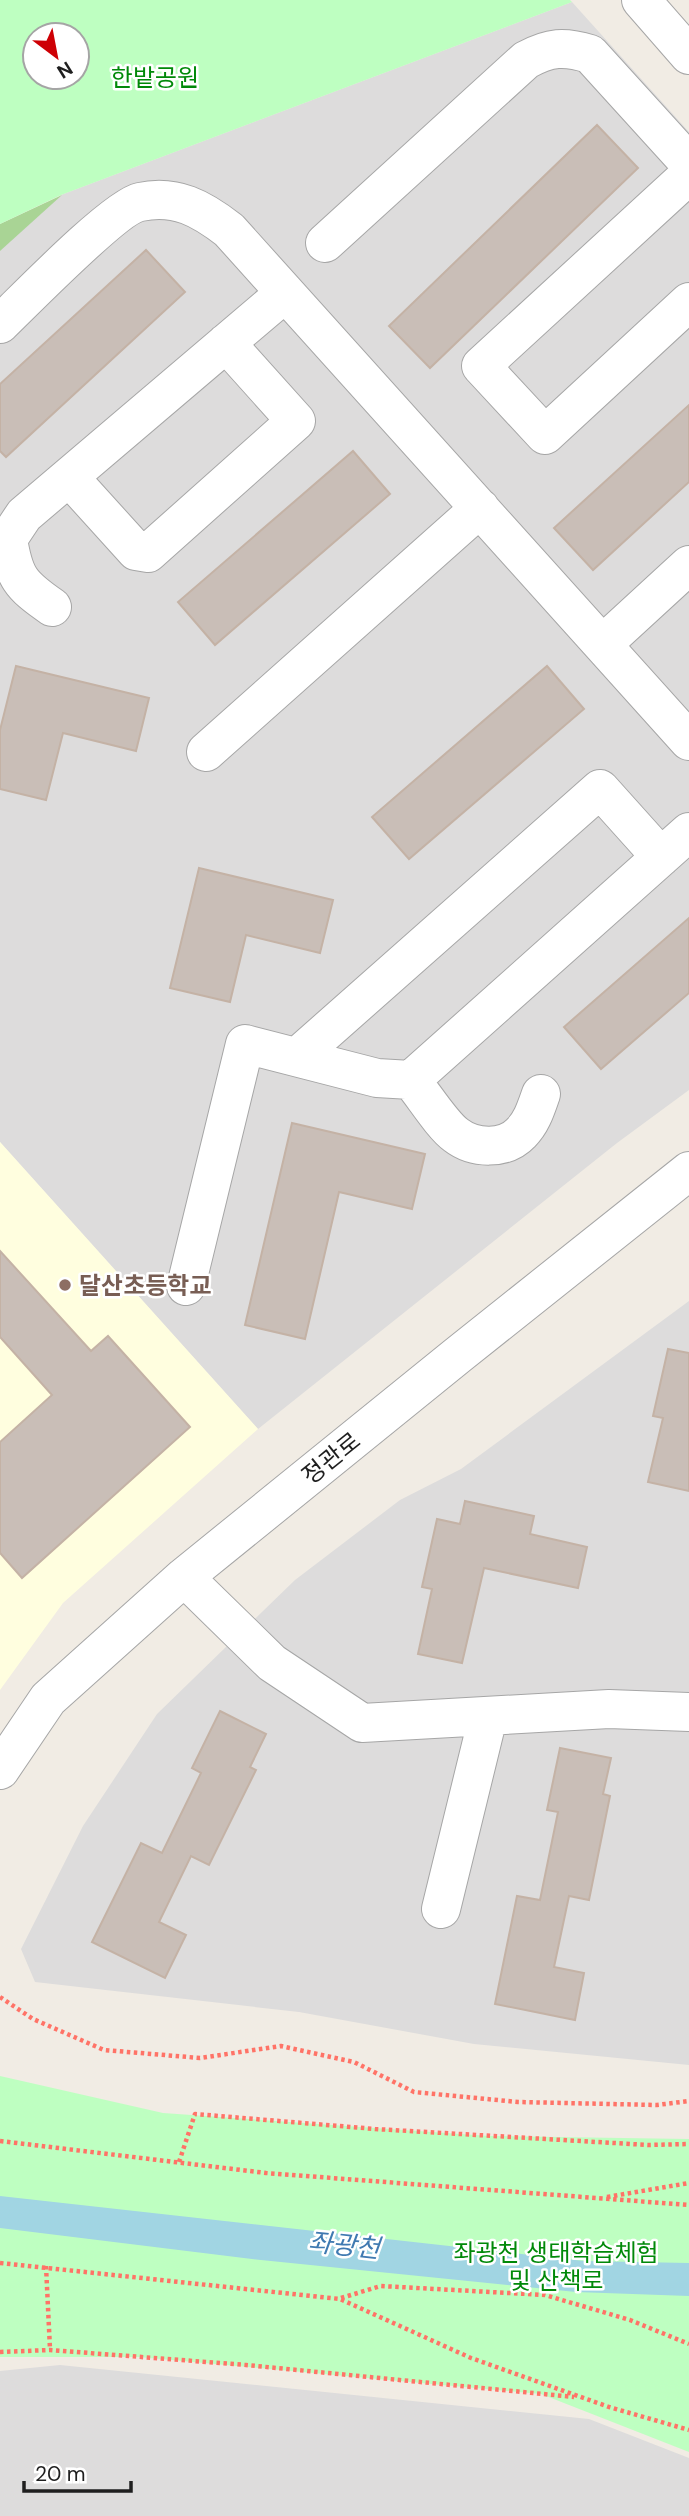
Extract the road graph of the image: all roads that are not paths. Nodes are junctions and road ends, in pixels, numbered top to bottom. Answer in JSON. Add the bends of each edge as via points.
{"nodes":[{"id":1,"x":641,"y":0,"type":"edge"},
{"id":2,"x":689,"y":55,"type":"edge"},
{"id":3,"x":689,"y":163,"type":"edge"},
{"id":4,"x":689,"y":175,"type":"edge"},
{"id":5,"x":325,"y":243,"type":"dead end"},
{"id":6,"x":285,"y":293,"type":"junction"},
{"id":7,"x":689,"y":302,"type":"edge"},
{"id":8,"x":0,"y":324,"type":"edge"},
{"id":9,"x":226,"y":343,"type":"junction"},
{"id":10,"x":68,"y":477,"type":"junction"},
{"id":11,"x":480,"y":508,"type":"junction"},
{"id":12,"x":689,"y":565,"type":"edge"},
{"id":13,"x":52,"y":607,"type":"dead end"},
{"id":14,"x":603,"y":644,"type":"junction"},
{"id":15,"x":689,"y":741,"type":"edge"},
{"id":16,"x":206,"y":752,"type":"dead end"},
{"id":17,"x":689,"y":832,"type":"edge"},
{"id":18,"x":661,"y":857,"type":"junction"},
{"id":19,"x":296,"y":1057,"type":"junction"},
{"id":20,"x":411,"y":1080,"type":"junction"},
{"id":21,"x":541,"y":1094,"type":"dead end"},
{"id":22,"x":689,"y":1171,"type":"edge"},
{"id":23,"x":186,"y":1286,"type":"dead end"},
{"id":24,"x":184,"y":1577,"type":"junction"},
{"id":25,"x":689,"y":1713,"type":"edge"},
{"id":26,"x":488,"y":1717,"type":"junction"},
{"id":27,"x":0,"y":1770,"type":"edge"},
{"id":28,"x":440,"y":1909,"type":"dead end"}],
"edges":[{"from":1,"to":2,"type":"street"},
{"from":3,"to":5,"type":"street","via":[[590,54],[571,48],[544,50],[526,60]]},
{"from":4,"to":7,"type":"street","via":[[481,366],[545,435]]},
{"from":6,"to":8,"type":"street","via":[[229,229],[209,214],[189,204],[138,202],[115,215]]},
{"from":6,"to":9,"type":"street"},
{"from":6,"to":11,"type":"street"},
{"from":9,"to":10,"type":"street"},
{"from":9,"to":10,"type":"street","via":[[296,421],[148,553],[136,551]]},
{"from":10,"to":13,"type":"street","via":[[23,515],[8,539],[12,563],[25,589]]},
{"from":11,"to":14,"type":"street"},
{"from":11,"to":16,"type":"street"},
{"from":12,"to":14,"type":"street"},
{"from":14,"to":15,"type":"street"},
{"from":17,"to":18,"type":"street"},
{"from":18,"to":19,"type":"street","via":[[600,789]]},
{"from":18,"to":20,"type":"street"},
{"from":19,"to":20,"type":"street","via":[[377,1078]]},
{"from":19,"to":23,"type":"street","via":[[245,1044]]},
{"from":20,"to":21,"type":"street","via":[[454,1135],[486,1146],[520,1134],[534,1115]]},
{"from":22,"to":24,"type":"street","name":"정관로"},
{"from":24,"to":26,"type":"street","via":[[272,1663],[362,1723]]},
{"from":24,"to":27,"type":"street","name":"정관로","via":[[48,1699]]},
{"from":25,"to":26,"type":"street","via":[[609,1709]]},
{"from":26,"to":28,"type":"street"}]}
